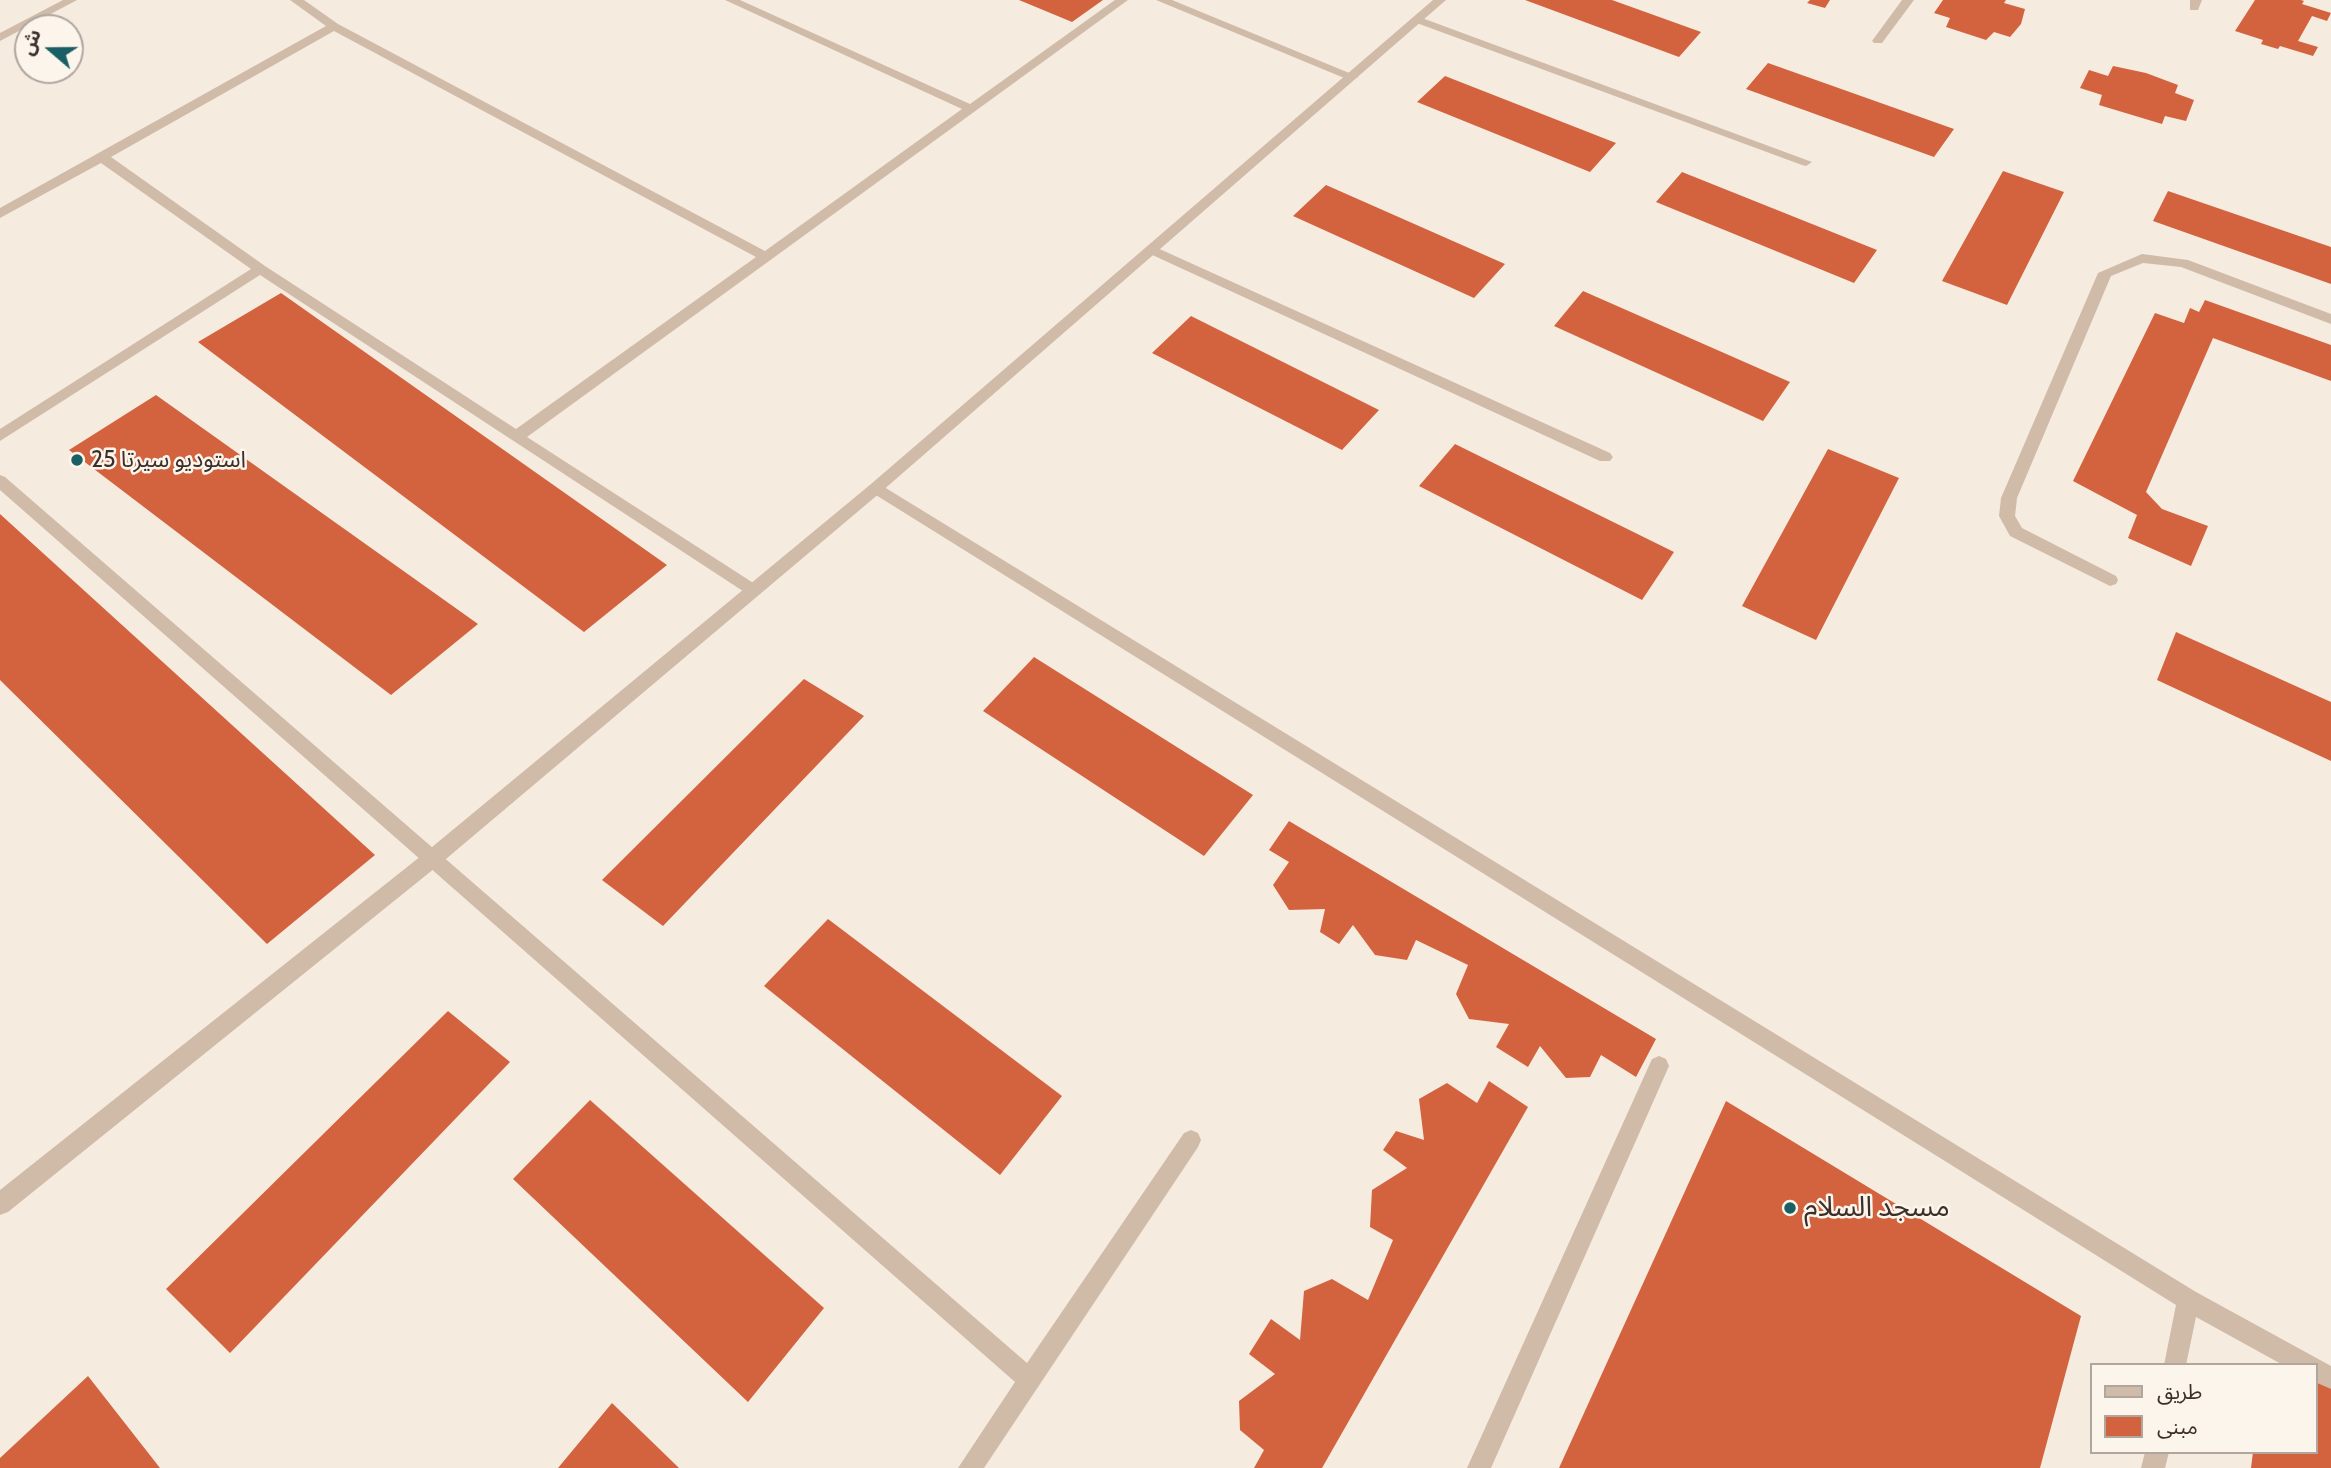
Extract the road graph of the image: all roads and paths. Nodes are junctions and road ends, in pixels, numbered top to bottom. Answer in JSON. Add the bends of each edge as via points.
{"nodes":[{"id":1,"x":71,"y":0,"type":"edge"},
{"id":2,"x":296,"y":0,"type":"edge"},
{"id":3,"x":731,"y":0,"type":"edge"},
{"id":4,"x":1122,"y":0,"type":"edge"},
{"id":5,"x":1162,"y":0,"type":"edge"},
{"id":6,"x":1440,"y":0,"type":"edge"},
{"id":7,"x":1908,"y":0,"type":"edge"},
{"id":8,"x":1418,"y":20,"type":"junction"},
{"id":9,"x":334,"y":26,"type":"junction"},
{"id":10,"x":0,"y":38,"type":"edge"},
{"id":11,"x":1878,"y":41,"type":"dead end"},
{"id":12,"x":1353,"y":77,"type":"junction"},
{"id":13,"x":971,"y":109,"type":"junction"},
{"id":14,"x":102,"y":156,"type":"junction"},
{"id":15,"x":1806,"y":162,"type":"dead end"},
{"id":16,"x":0,"y":214,"type":"edge"},
{"id":17,"x":1153,"y":250,"type":"junction"},
{"id":18,"x":766,"y":257,"type":"junction"},
{"id":19,"x":260,"y":269,"type":"junction"},
{"id":20,"x":2331,"y":319,"type":"edge"},
{"id":21,"x":0,"y":436,"type":"edge"},
{"id":22,"x":516,"y":436,"type":"junction"},
{"id":23,"x":1605,"y":457,"type":"dead end"},
{"id":24,"x":0,"y":481,"type":"edge"},
{"id":25,"x":876,"y":488,"type":"junction"},
{"id":26,"x":2110,"y":580,"type":"dead end"},
{"id":27,"x":752,"y":591,"type":"junction"},
{"id":28,"x":433,"y":858,"type":"junction"},
{"id":29,"x":1659,"y":1066,"type":"dead end"},
{"id":30,"x":1191,"y":1140,"type":"dead end"},
{"id":31,"x":0,"y":1204,"type":"edge"},
{"id":32,"x":2188,"y":1300,"type":"junction"},
{"id":33,"x":2175,"y":1363,"type":"edge"},
{"id":34,"x":2302,"y":1363,"type":"edge"},
{"id":35,"x":1030,"y":1380,"type":"junction"},
{"id":36,"x":970,"y":1468,"type":"edge"},
{"id":37,"x":1479,"y":1468,"type":"edge"}],
"edges":[{"from":1,"to":10,"type":"street"},
{"from":2,"to":9,"type":"street"},
{"from":3,"to":13,"type":"street"},
{"from":4,"to":13,"type":"street"},
{"from":5,"to":12,"type":"street"},
{"from":6,"to":8,"type":"street"},
{"from":7,"to":11,"type":"street"},
{"from":8,"to":12,"type":"street"},
{"from":8,"to":15,"type":"street"},
{"from":9,"to":14,"type":"street"},
{"from":9,"to":18,"type":"street"},
{"from":12,"to":17,"type":"street"},
{"from":13,"to":18,"type":"street"},
{"from":14,"to":16,"type":"street"},
{"from":14,"to":19,"type":"street"},
{"from":17,"to":23,"type":"street"},
{"from":17,"to":25,"type":"street"},
{"from":18,"to":22,"type":"street"},
{"from":19,"to":21,"type":"street"},
{"from":19,"to":22,"type":"street"},
{"from":20,"to":26,"type":"street","via":[[2183,263],[2142,258],[2105,273],[2009,498],[2007,516],[2016,532]]},
{"from":22,"to":27,"type":"street"},
{"from":24,"to":28,"type":"street"},
{"from":25,"to":27,"type":"street"},
{"from":25,"to":32,"type":"street"},
{"from":27,"to":28,"type":"street"},
{"from":28,"to":31,"type":"street"},
{"from":28,"to":35,"type":"street"},
{"from":29,"to":37,"type":"street"},
{"from":30,"to":35,"type":"street"},
{"from":32,"to":33,"type":"street"},
{"from":32,"to":34,"type":"street"},
{"from":35,"to":36,"type":"street"}]}
